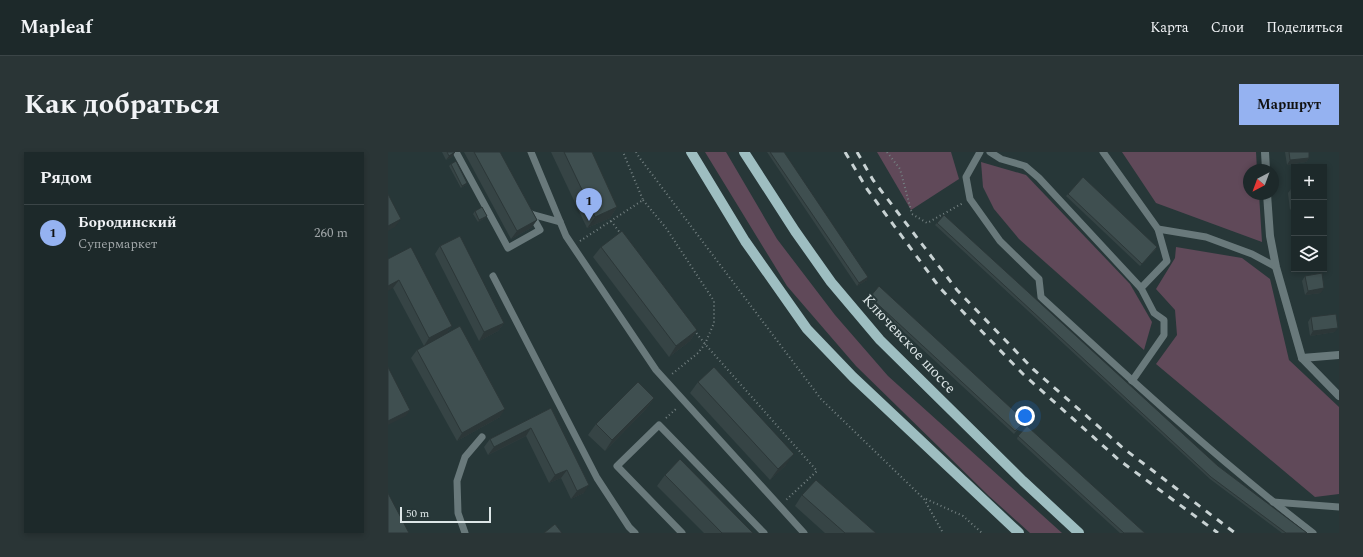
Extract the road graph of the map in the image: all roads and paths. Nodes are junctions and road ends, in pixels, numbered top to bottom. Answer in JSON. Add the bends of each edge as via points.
{"nodes":[{"id":1,"x":456,"y":152,"type":"edge"},
{"id":2,"x":530,"y":152,"type":"edge"},
{"id":3,"x":623,"y":152,"type":"edge"},
{"id":4,"x":636,"y":152,"type":"edge"},
{"id":5,"x":691,"y":152,"type":"edge"},
{"id":6,"x":744,"y":152,"type":"edge"},
{"id":7,"x":887,"y":152,"type":"edge"},
{"id":8,"x":980,"y":152,"type":"edge"},
{"id":9,"x":990,"y":152,"type":"edge"},
{"id":10,"x":1103,"y":152,"type":"edge"},
{"id":11,"x":1265,"y":152,"type":"edge"},
{"id":12,"x":1266,"y":164,"type":"edge"},
{"id":13,"x":970,"y":199,"type":"junction"},
{"id":14,"x":643,"y":200,"type":"junction"},
{"id":15,"x":1268,"y":200,"type":"edge"},
{"id":16,"x":527,"y":207,"type":"edge"},
{"id":17,"x":531,"y":214,"type":"junction"},
{"id":18,"x":611,"y":221,"type":"junction"},
{"id":19,"x":560,"y":222,"type":"junction"},
{"id":20,"x":1158,"y":229,"type":"junction"},
{"id":21,"x":625,"y":239,"type":"edge"},
{"id":22,"x":572,"y":246,"type":"junction"},
{"id":23,"x":1276,"y":267,"type":"junction"},
{"id":24,"x":493,"y":276,"type":"dead end"},
{"id":25,"x":1141,"y":288,"type":"junction"},
{"id":26,"x":691,"y":325,"type":"edge"},
{"id":27,"x":705,"y":344,"type":"junction"},
{"id":28,"x":1339,"y":355,"type":"edge"},
{"id":29,"x":1302,"y":358,"type":"junction"},
{"id":30,"x":665,"y":380,"type":"junction"},
{"id":31,"x":1132,"y":381,"type":"junction"},
{"id":32,"x":1339,"y":396,"type":"edge"},
{"id":33,"x":684,"y":401,"type":"junction"},
{"id":34,"x":659,"y":425,"type":"junction"},
{"id":35,"x":482,"y":438,"type":"dead end"},
{"id":36,"x":924,"y":499,"type":"junction"},
{"id":37,"x":1273,"y":502,"type":"junction"},
{"id":38,"x":780,"y":507,"type":"junction"},
{"id":39,"x":1339,"y":507,"type":"edge"},
{"id":40,"x":465,"y":533,"type":"edge"},
{"id":41,"x":635,"y":533,"type":"edge"},
{"id":42,"x":682,"y":533,"type":"edge"},
{"id":43,"x":764,"y":533,"type":"edge"},
{"id":44,"x":804,"y":533,"type":"edge"},
{"id":45,"x":943,"y":533,"type":"edge"},
{"id":46,"x":982,"y":533,"type":"edge"},
{"id":47,"x":1019,"y":533,"type":"edge"},
{"id":48,"x":1079,"y":533,"type":"edge"},
{"id":49,"x":1313,"y":533,"type":"edge"}],
"edges":[{"from":1,"to":17,"type":"lane","via":[[508,248],[540,230]]},
{"from":2,"to":19,"type":"lane"},
{"from":3,"to":14,"type":"path"},
{"from":4,"to":36,"type":"path","via":[[821,399]]},
{"from":5,"to":47,"type":"main road","via":[[745,242],[807,329],[853,377]]},
{"from":6,"to":48,"type":"main road","name":"Ключевское шоссе","via":[[831,282],[880,340]]},
{"from":7,"to":13,"type":"path","via":[[900,169],[912,214],[927,223]]},
{"from":8,"to":13,"type":"lane","via":[[966,177]]},
{"from":9,"to":25,"type":"lane","via":[[1000,159],[1025,166],[1039,178]]},
{"from":10,"to":20,"type":"lane"},
{"from":11,"to":12,"type":"street"},
{"from":13,"to":31,"type":"lane","via":[[1000,241],[1039,279],[1041,297]]},
{"from":14,"to":18,"type":"path"},
{"from":14,"to":27,"type":"path","via":[[666,228],[714,301],[714,323]]},
{"from":15,"to":23,"type":"street","via":[[1270,236]]},
{"from":16,"to":17,"type":"lane"},
{"from":17,"to":19,"type":"lane"},
{"from":18,"to":21,"type":"path"},
{"from":18,"to":22,"type":"path"},
{"from":19,"to":22,"type":"lane"},
{"from":20,"to":23,"type":"lane","via":[[1206,237],[1252,254]]},
{"from":20,"to":25,"type":"lane","via":[[1167,261]]},
{"from":22,"to":30,"type":"lane"},
{"from":23,"to":29,"type":"street"},
{"from":24,"to":41,"type":"lane","via":[[597,478]]},
{"from":25,"to":31,"type":"lane","via":[[1154,313],[1164,320],[1164,335]]},
{"from":26,"to":27,"type":"path"},
{"from":27,"to":30,"type":"path","via":[[698,353]]},
{"from":27,"to":38,"type":"path","via":[[817,470]]},
{"from":28,"to":29,"type":"street"},
{"from":29,"to":32,"type":"street"},
{"from":30,"to":33,"type":"lane"},
{"from":31,"to":37,"type":"lane"},
{"from":33,"to":34,"type":"path"},
{"from":33,"to":38,"type":"lane"},
{"from":34,"to":42,"type":"lane","via":[[617,466]]},
{"from":34,"to":43,"type":"lane"},
{"from":35,"to":40,"type":"lane","via":[[465,457],[457,481],[458,513]]},
{"from":36,"to":45,"type":"path"},
{"from":36,"to":46,"type":"path","via":[[963,516]]},
{"from":37,"to":39,"type":"lane"},
{"from":37,"to":49,"type":"lane"},
{"from":38,"to":44,"type":"lane"}]}
